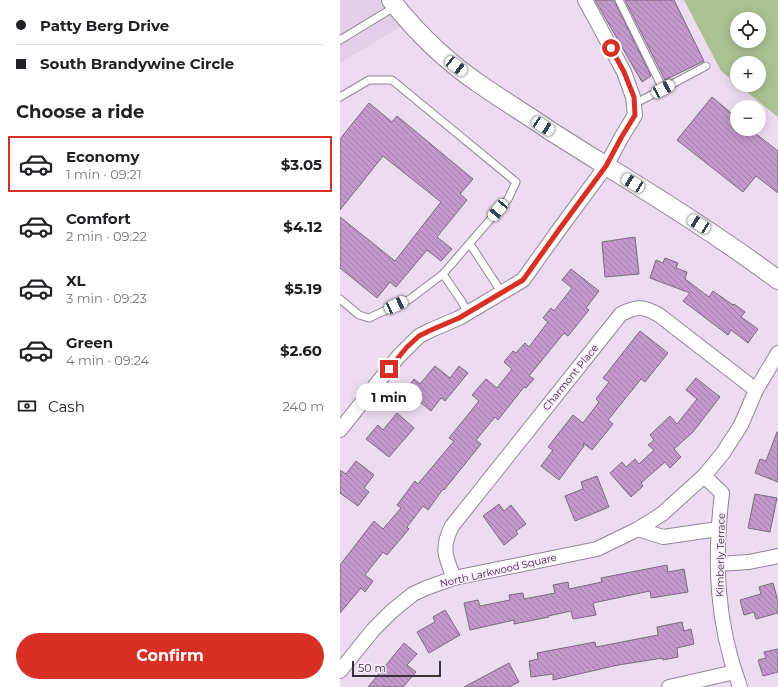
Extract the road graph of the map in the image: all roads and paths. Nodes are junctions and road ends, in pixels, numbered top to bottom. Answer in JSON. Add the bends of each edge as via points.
{"nodes":[{"id":1,"x":585,"y":0,"type":"edge"},
{"id":2,"x":619,"y":0,"type":"edge"},
{"id":3,"x":393,"y":3,"type":"edge"},
{"id":4,"x":341,"y":37,"type":"edge"},
{"id":5,"x":706,"y":66,"type":"dead end"},
{"id":6,"x":663,"y":89,"type":"junction"},
{"id":7,"x":340,"y":97,"type":"edge"},
{"id":8,"x":634,"y":104,"type":"junction"},
{"id":9,"x":606,"y":166,"type":"junction"},
{"id":10,"x":470,"y":244,"type":"junction"},
{"id":11,"x":443,"y":274,"type":"junction"},
{"id":12,"x":778,"y":280,"type":"edge"},
{"id":13,"x":502,"y":292,"type":"junction"},
{"id":14,"x":340,"y":299,"type":"edge"},
{"id":15,"x":468,"y":312,"type":"junction"},
{"id":16,"x":778,"y":353,"type":"edge"},
{"id":17,"x":756,"y":390,"type":"junction"},
{"id":18,"x":340,"y":430,"type":"edge"},
{"id":19,"x":704,"y":476,"type":"junction"},
{"id":20,"x":638,"y":529,"type":"junction"},
{"id":21,"x":718,"y":529,"type":"junction"},
{"id":22,"x":778,"y":556,"type":"edge"},
{"id":23,"x":718,"y":564,"type":"junction"},
{"id":24,"x":454,"y":578,"type":"junction"},
{"id":25,"x":340,"y":671,"type":"edge"},
{"id":26,"x":734,"y":672,"type":"junction"},
{"id":27,"x":669,"y":687,"type":"edge"},
{"id":28,"x":740,"y":687,"type":"edge"}],
"edges":[{"from":1,"to":8,"type":"street","via":[[624,72],[634,97]]},
{"from":2,"to":6,"type":"lane"},
{"from":3,"to":4,"type":"lane"},
{"from":3,"to":9,"type":"street","via":[[444,57],[480,85]]},
{"from":5,"to":6,"type":"lane"},
{"from":6,"to":8,"type":"lane"},
{"from":7,"to":10,"type":"lane","via":[[369,80],[392,80],[516,182],[508,199]]},
{"from":8,"to":9,"type":"street","via":[[635,115]]},
{"from":9,"to":12,"type":"street","via":[[699,224]]},
{"from":9,"to":13,"type":"street","via":[[523,280]]},
{"from":10,"to":11,"type":"lane"},
{"from":10,"to":13,"type":"lane"},
{"from":11,"to":14,"type":"lane","via":[[410,299],[369,318],[359,315]]},
{"from":11,"to":15,"type":"lane"},
{"from":13,"to":15,"type":"street"},
{"from":15,"to":18,"type":"street","via":[[419,336],[407,347]]},
{"from":16,"to":17,"type":"street"},
{"from":17,"to":19,"type":"street","via":[[741,425]]},
{"from":17,"to":24,"type":"street","name":"Charmont Place","via":[[659,315],[648,309],[634,308],[621,314],[452,526],[446,538],[445,551]]},
{"from":19,"to":20,"type":"street","name":"North Larkwood Square","via":[[662,514]]},
{"from":19,"to":21,"type":"street","name":"Kimberly Terrace","via":[[722,493]]},
{"from":20,"to":21,"type":"street","via":[[663,537]]},
{"from":20,"to":24,"type":"street","name":"North Larkwood Square","via":[[597,548]]},
{"from":21,"to":23,"type":"street","name":"Kimberly Terrace"},
{"from":22,"to":23,"type":"street","via":[[750,562]]},
{"from":23,"to":26,"type":"street","name":"Kimberly Terrace","via":[[719,603]]},
{"from":24,"to":25,"type":"street","name":"North Larkwood Square","via":[[426,588],[402,602],[373,630]]},
{"from":26,"to":27,"type":"street"},
{"from":26,"to":28,"type":"street","name":"Kimberly Terrace"}]}
